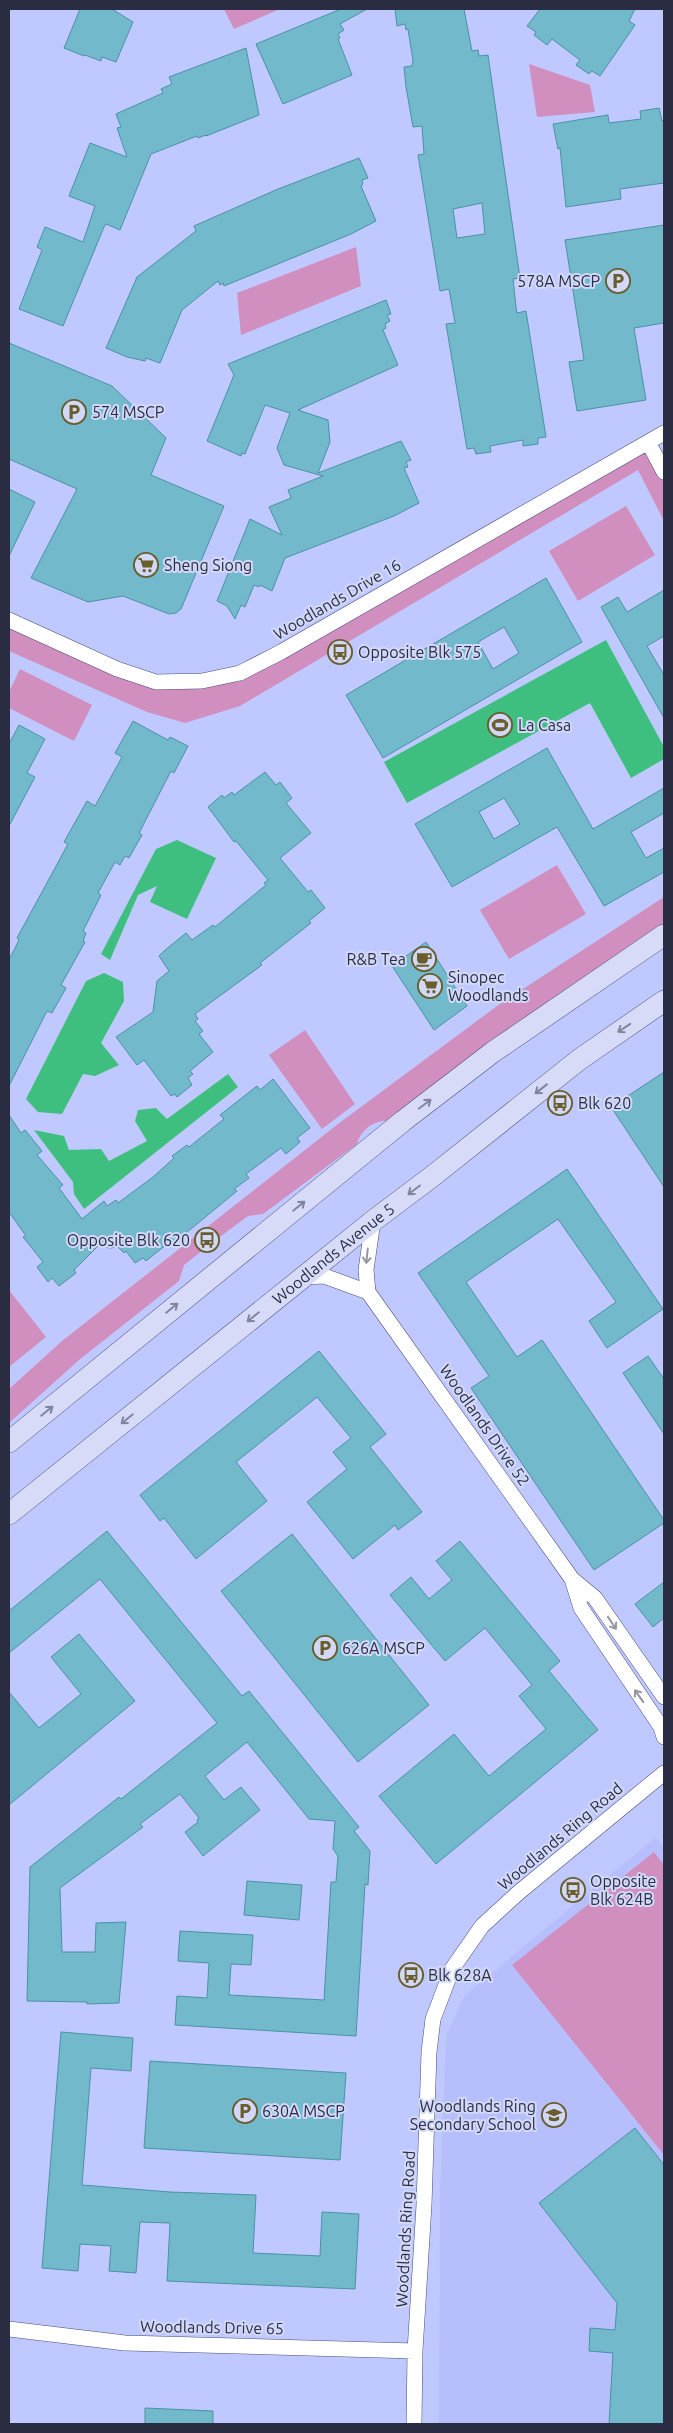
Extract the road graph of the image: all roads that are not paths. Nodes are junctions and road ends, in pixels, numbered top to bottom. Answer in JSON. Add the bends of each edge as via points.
{"nodes":[{"id":1,"x":664,"y":433,"type":"edge"},
{"id":2,"x":648,"y":442,"type":"junction"},
{"id":3,"x":664,"y":472,"type":"edge"},
{"id":4,"x":9,"y":620,"type":"edge"},
{"id":5,"x":662,"y":937,"type":"edge"},
{"id":6,"x":664,"y":1001,"type":"edge"},
{"id":7,"x":373,"y":1221,"type":"junction"},
{"id":8,"x":303,"y":1277,"type":"junction"},
{"id":9,"x":368,"y":1292,"type":"junction"},
{"id":10,"x":9,"y":1442,"type":"edge"},
{"id":11,"x":9,"y":1514,"type":"edge"},
{"id":12,"x":572,"y":1579,"type":"junction"},
{"id":13,"x":664,"y":1697,"type":"edge"},
{"id":14,"x":664,"y":1737,"type":"edge"},
{"id":15,"x":664,"y":1773,"type":"edge"},
{"id":16,"x":9,"y":2329,"type":"edge"},
{"id":17,"x":415,"y":2351,"type":"junction"},
{"id":18,"x":414,"y":2424,"type":"edge"}],
"edges":[{"from":1,"to":2,"type":"street","name":"Woodlands Drive 16"},
{"from":2,"to":3,"type":"street"},
{"from":2,"to":4,"type":"street","name":"Woodlands Drive 16","via":[[240,673],[202,681],[156,682],[117,669]]},
{"from":10,"to":5,"type":"main road","one_way":true,"via":[[403,1120],[493,1052]]},
{"from":6,"to":7,"type":"main road","name":"Woodlands Avenue 5","one_way":true,"via":[[580,1058]]},
{"from":7,"to":8,"type":"main road","name":"Woodlands Avenue 5"},
{"from":7,"to":9,"type":"street","one_way":true,"via":[[366,1270]]},
{"from":8,"to":9,"type":"street","via":[[324,1276]]},
{"from":8,"to":11,"type":"main road","name":"Woodlands Avenue 5","one_way":true},
{"from":9,"to":12,"type":"street","name":"Woodlands Drive 52"},
{"from":12,"to":13,"type":"street","name":"Woodlands Drive 52","one_way":true,"via":[[595,1598]]},
{"from":14,"to":12,"type":"street","name":"Woodlands Drive 52","one_way":true,"via":[[661,1727],[581,1608]]},
{"from":15,"to":17,"type":"street","name":"Woodlands Ring Road","via":[[482,1926],[452,1969],[432,2019]]},
{"from":16,"to":17,"type":"street","name":"Woodlands Drive 65","via":[[125,2343]]},
{"from":17,"to":18,"type":"street","name":"Woodlands Ring Road"}]}
